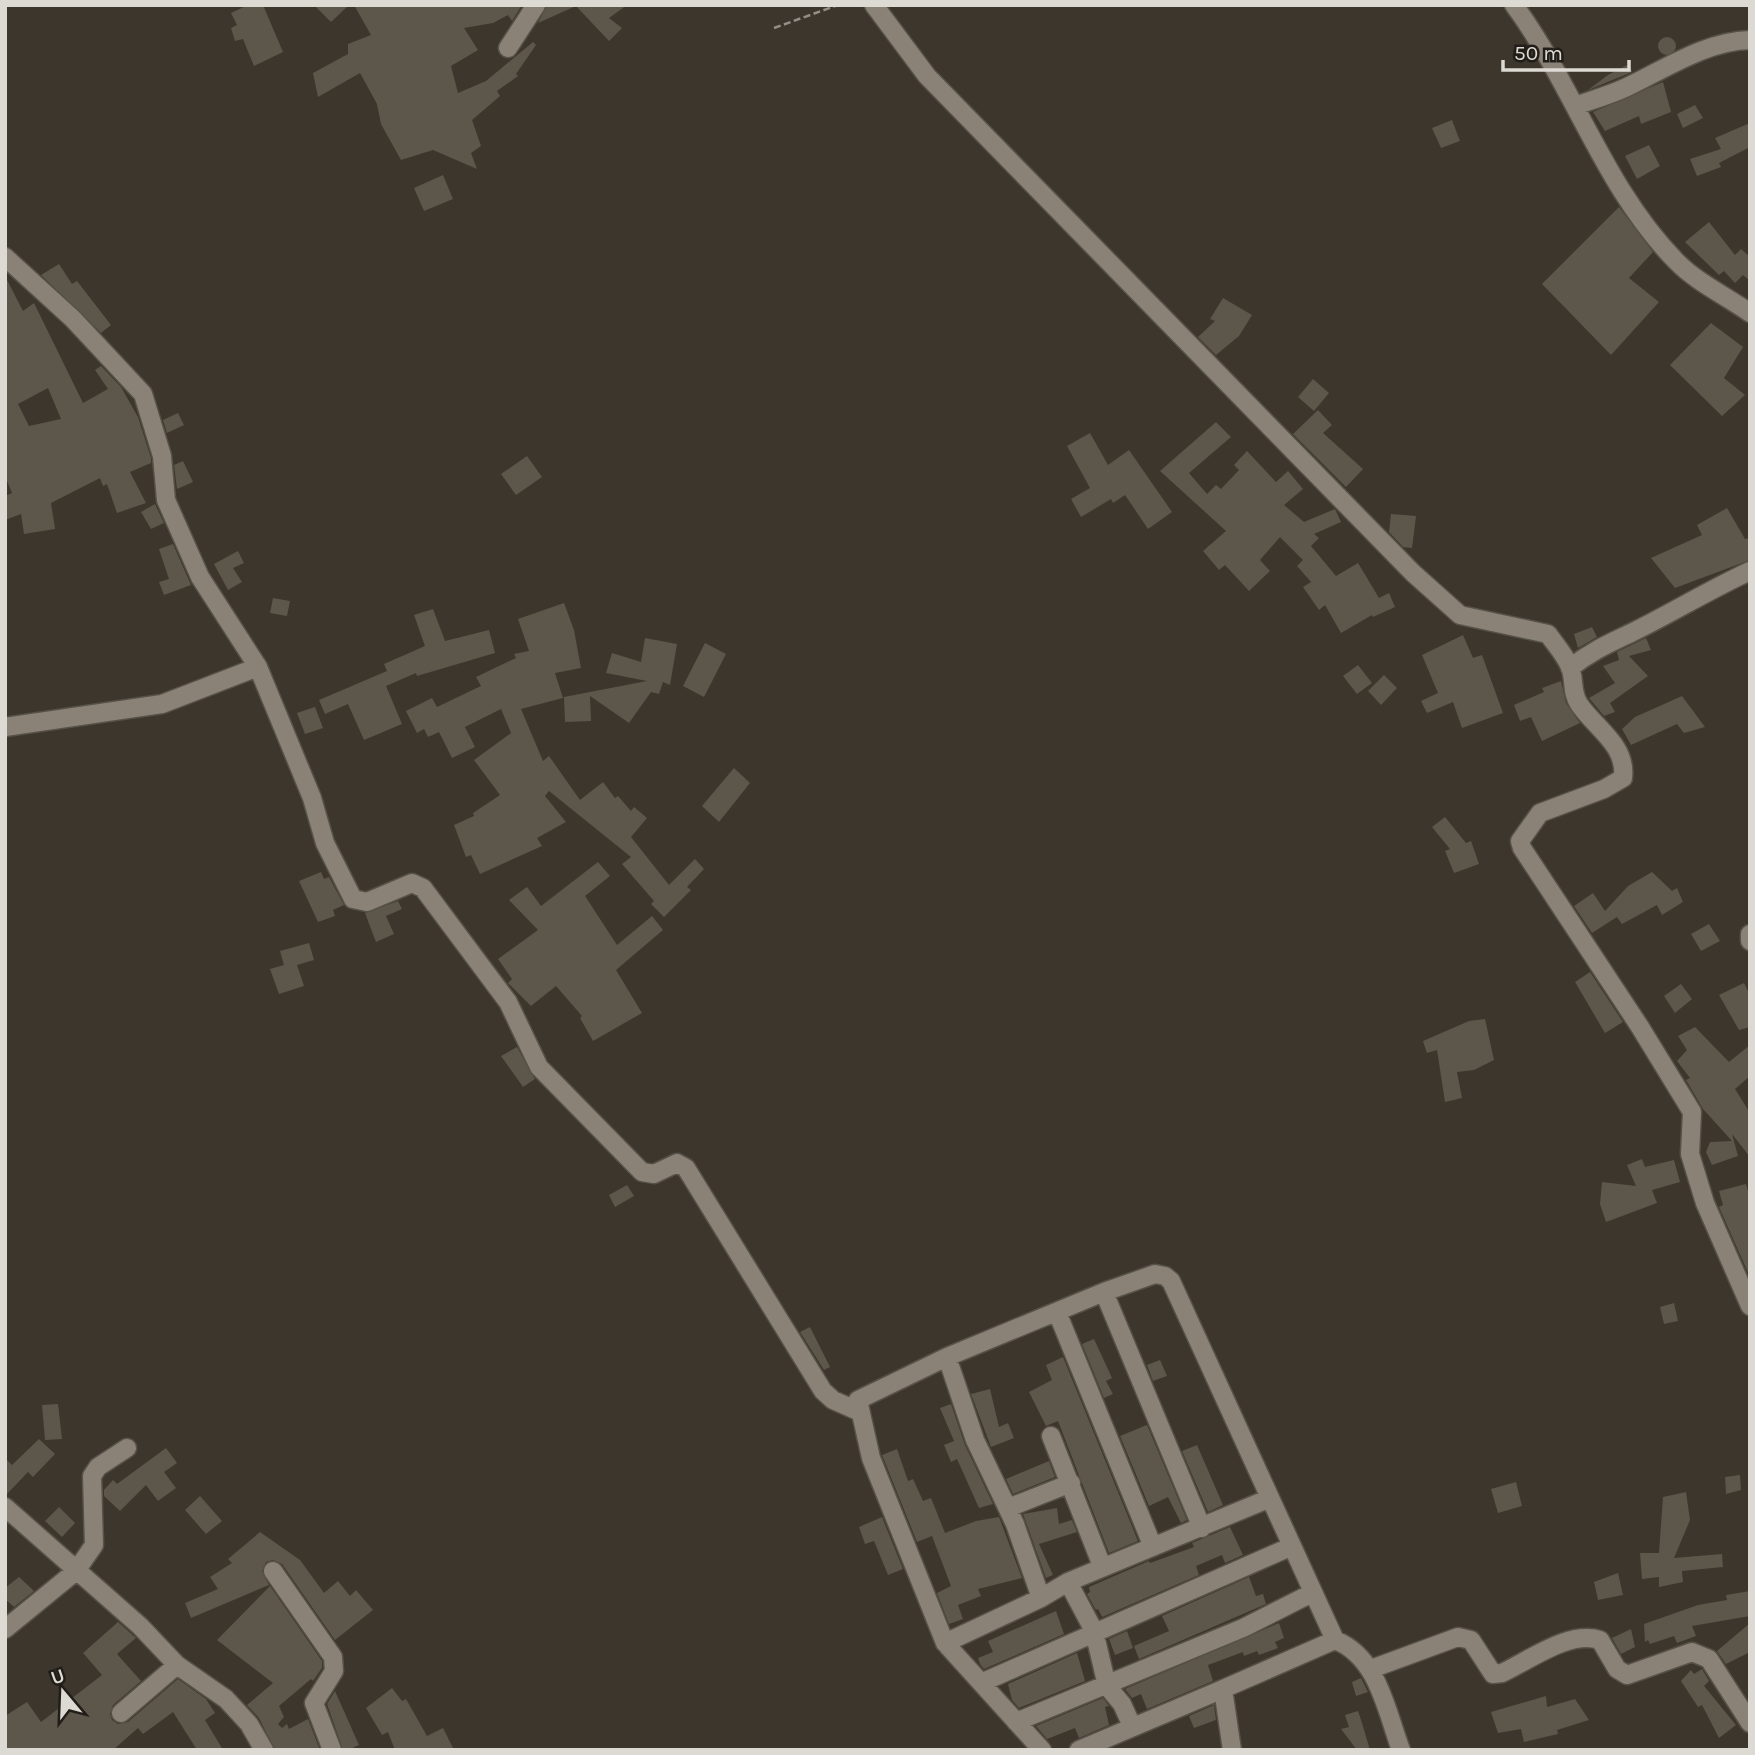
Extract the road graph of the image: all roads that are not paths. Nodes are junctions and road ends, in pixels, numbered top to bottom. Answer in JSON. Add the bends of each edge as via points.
{"nodes":[{"id":1,"x":536,"y":5,"type":"edge"},
{"id":2,"x":874,"y":5,"type":"edge"},
{"id":3,"x":1514,"y":5,"type":"edge"},
{"id":4,"x":1750,"y":40,"type":"edge"},
{"id":5,"x":508,"y":48,"type":"dead end"},
{"id":6,"x":1575,"y":106,"type":"junction"},
{"id":7,"x":5,"y":257,"type":"edge"},
{"id":8,"x":1750,"y":313,"type":"edge"},
{"id":9,"x":1750,"y":572,"type":"edge"},
{"id":10,"x":258,"y":667,"type":"junction"},
{"id":11,"x":1570,"y":668,"type":"junction"},
{"id":12,"x":5,"y":727,"type":"edge"},
{"id":13,"x":1750,"y":934,"type":"edge"},
{"id":14,"x":1750,"y":941,"type":"edge"},
{"id":15,"x":1104,"y":1292,"type":"junction"},
{"id":16,"x":1750,"y":1306,"type":"edge"},
{"id":17,"x":1057,"y":1312,"type":"junction"},
{"id":18,"x":947,"y":1357,"type":"junction"},
{"id":19,"x":860,"y":1412,"type":"junction"},
{"id":20,"x":1051,"y":1436,"type":"dead end"},
{"id":21,"x":127,"y":1448,"type":"dead end"},
{"id":22,"x":1071,"y":1483,"type":"junction"},
{"id":23,"x":1268,"y":1499,"type":"junction"},
{"id":24,"x":5,"y":1507,"type":"edge"},
{"id":25,"x":1008,"y":1508,"type":"junction"},
{"id":26,"x":1202,"y":1528,"type":"junction"},
{"id":27,"x":1290,"y":1546,"type":"junction"},
{"id":28,"x":1153,"y":1547,"type":"junction"},
{"id":29,"x":1102,"y":1566,"type":"junction"},
{"id":30,"x":76,"y":1571,"type":"junction"},
{"id":31,"x":273,"y":1571,"type":"dead end"},
{"id":32,"x":1068,"y":1581,"type":"junction"},
{"id":33,"x":1312,"y":1593,"type":"junction"},
{"id":34,"x":1041,"y":1598,"type":"junction"},
{"id":35,"x":5,"y":1629,"type":"edge"},
{"id":36,"x":1094,"y":1631,"type":"junction"},
{"id":37,"x":1335,"y":1640,"type":"junction"},
{"id":38,"x":945,"y":1643,"type":"junction"},
{"id":39,"x":177,"y":1665,"type":"junction"},
{"id":40,"x":1371,"y":1669,"type":"junction"},
{"id":41,"x":983,"y":1682,"type":"junction"},
{"id":42,"x":1107,"y":1686,"type":"junction"},
{"id":43,"x":1223,"y":1689,"type":"junction"},
{"id":44,"x":121,"y":1713,"type":"dead end"},
{"id":45,"x":1016,"y":1723,"type":"junction"},
{"id":46,"x":1750,"y":1723,"type":"edge"},
{"id":47,"x":1132,"y":1726,"type":"junction"},
{"id":48,"x":264,"y":1750,"type":"edge"},
{"id":49,"x":332,"y":1750,"type":"edge"},
{"id":50,"x":1042,"y":1750,"type":"edge"},
{"id":51,"x":1079,"y":1750,"type":"edge"},
{"id":52,"x":1232,"y":1750,"type":"edge"},
{"id":53,"x":1401,"y":1750,"type":"edge"}],
"edges":[{"from":1,"to":5,"type":"street"},
{"from":2,"to":11,"type":"street","via":[[927,76],[1385,547],[1460,615],[1548,634]]},
{"from":3,"to":6,"type":"street"},
{"from":4,"to":6,"type":"street","via":[[1714,47]]},
{"from":6,"to":8,"type":"street","via":[[1626,197],[1660,243],[1698,279]]},
{"from":7,"to":10,"type":"street","via":[[143,394],[162,456],[166,500],[200,577]]},
{"from":9,"to":11,"type":"street","via":[[1597,647]]},
{"from":10,"to":12,"type":"street","via":[[162,704]]},
{"from":10,"to":19,"type":"street","via":[[312,798],[325,843],[353,899],[367,902],[406,884],[423,888],[508,1002],[544,1073],[642,1172],[654,1174],[677,1163],[686,1168],[823,1391]]},
{"from":11,"to":16,"type":"street","via":[[1579,704],[1614,743],[1623,778],[1540,813],[1520,841],[1692,1112],[1690,1154],[1705,1203]]},
{"from":13,"to":14,"type":"street"},
{"from":15,"to":17,"type":"street"},
{"from":15,"to":23,"type":"street","via":[[1155,1273],[1171,1281]]},
{"from":15,"to":26,"type":"street"},
{"from":17,"to":18,"type":"street"},
{"from":17,"to":28,"type":"street"},
{"from":18,"to":19,"type":"street","via":[[866,1394],[858,1400]]},
{"from":18,"to":25,"type":"street","via":[[975,1440]]},
{"from":19,"to":38,"type":"street","via":[[871,1458]]},
{"from":20,"to":22,"type":"street"},
{"from":21,"to":30,"type":"street","via":[[97,1467],[92,1476],[94,1545]]},
{"from":22,"to":25,"type":"street"},
{"from":22,"to":29,"type":"street"},
{"from":23,"to":26,"type":"street"},
{"from":23,"to":27,"type":"street"},
{"from":24,"to":30,"type":"street"},
{"from":25,"to":34,"type":"street"},
{"from":26,"to":28,"type":"street"},
{"from":27,"to":33,"type":"street"},
{"from":27,"to":36,"type":"street"},
{"from":28,"to":29,"type":"street"},
{"from":29,"to":32,"type":"street"},
{"from":30,"to":35,"type":"street"},
{"from":30,"to":39,"type":"street"},
{"from":31,"to":49,"type":"street","via":[[333,1657],[334,1671],[314,1703]]},
{"from":32,"to":34,"type":"street"},
{"from":32,"to":36,"type":"street"},
{"from":33,"to":37,"type":"street"},
{"from":33,"to":42,"type":"street"},
{"from":34,"to":38,"type":"street"},
{"from":36,"to":41,"type":"street"},
{"from":36,"to":42,"type":"street"},
{"from":37,"to":40,"type":"street","via":[[1349,1646]]},
{"from":37,"to":43,"type":"street"},
{"from":38,"to":41,"type":"street"},
{"from":39,"to":44,"type":"street"},
{"from":39,"to":48,"type":"street","via":[[226,1699],[249,1724]]},
{"from":40,"to":46,"type":"street","via":[[1458,1637],[1471,1640],[1487,1670],[1502,1673],[1588,1636],[1600,1640],[1617,1669],[1627,1675],[1692,1652],[1709,1659]]},
{"from":40,"to":53,"type":"street"},
{"from":41,"to":45,"type":"street"},
{"from":42,"to":45,"type":"street"},
{"from":42,"to":47,"type":"street"},
{"from":43,"to":47,"type":"street"},
{"from":43,"to":52,"type":"street"},
{"from":45,"to":50,"type":"street"},
{"from":47,"to":51,"type":"street"}]}
